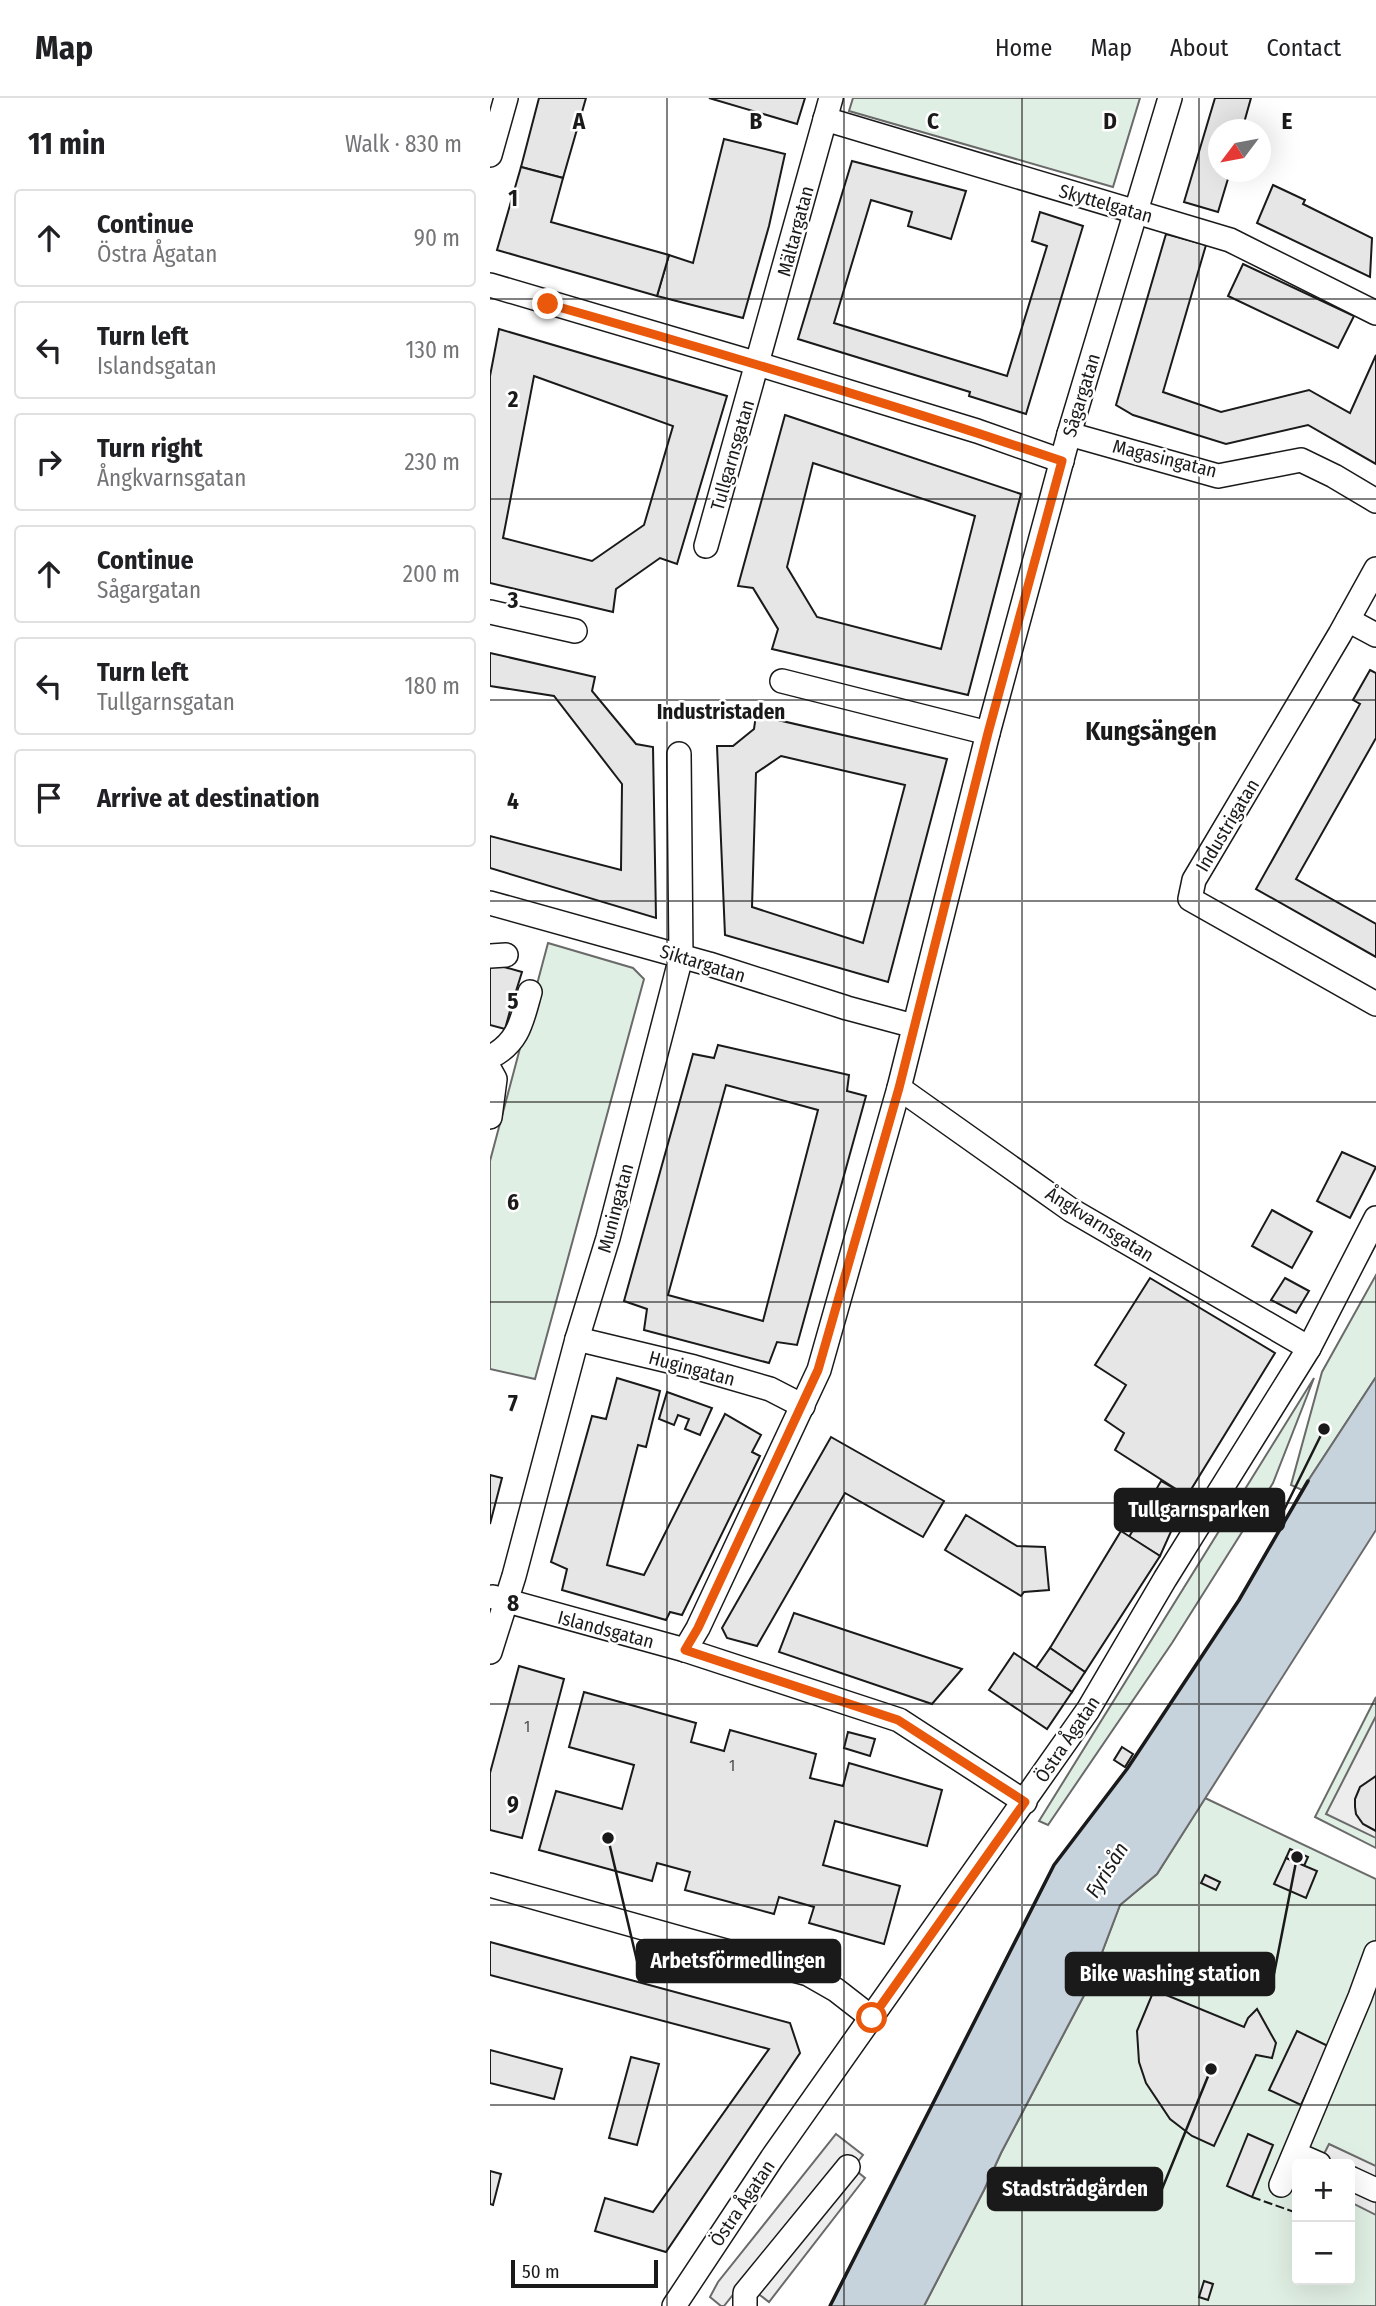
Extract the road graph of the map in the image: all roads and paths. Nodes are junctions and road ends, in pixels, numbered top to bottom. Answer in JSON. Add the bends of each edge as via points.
{"nodes":[{"id":1,"x":506,"y":98,"type":"edge"},
{"id":2,"x":1170,"y":98,"type":"edge"},
{"id":3,"x":828,"y":109,"type":"edge"},
{"id":4,"x":490,"y":155,"type":"edge"},
{"id":5,"x":1137,"y":212,"type":"junction"},
{"id":6,"x":490,"y":285,"type":"edge"},
{"id":7,"x":1376,"y":313,"type":"edge"},
{"id":8,"x":758,"y":364,"type":"junction"},
{"id":9,"x":1069,"y":434,"type":"junction"},
{"id":10,"x":1062,"y":461,"type":"junction"},
{"id":11,"x":1376,"y":501,"type":"edge"},
{"id":12,"x":706,"y":546,"type":"dead end"},
{"id":13,"x":1376,"y":569,"type":"edge"},
{"id":14,"x":490,"y":612,"type":"edge"},
{"id":15,"x":1348,"y":620,"type":"junction"},
{"id":16,"x":575,"y":631,"type":"dead end"},
{"id":17,"x":1376,"y":635,"type":"edge"},
{"id":18,"x":782,"y":681,"type":"dead end"},
{"id":19,"x":988,"y":733,"type":"junction"},
{"id":20,"x":679,"y":754,"type":"dead end"},
{"id":21,"x":490,"y":903,"type":"edge"},
{"id":22,"x":681,"y":957,"type":"junction"},
{"id":23,"x":530,"y":992,"type":"dead end"},
{"id":24,"x":1376,"y":1004,"type":"edge"},
{"id":25,"x":914,"y":1026,"type":"junction"},
{"id":26,"x":490,"y":1057,"type":"edge"},
{"id":27,"x":490,"y":1070,"type":"edge"},
{"id":28,"x":899,"y":1088,"type":"junction"},
{"id":29,"x":490,"y":1116,"type":"edge"},
{"id":30,"x":1376,"y":1217,"type":"edge"},
{"id":31,"x":578,"y":1339,"type":"junction"},
{"id":32,"x":1309,"y":1348,"type":"junction"},
{"id":33,"x":803,"y":1406,"type":"junction"},
{"id":34,"x":498,"y":1598,"type":"edge"},
{"id":35,"x":685,"y":1650,"type":"junction"},
{"id":36,"x":490,"y":1652,"type":"edge"},
{"id":37,"x":1025,"y":1802,"type":"junction"},
{"id":38,"x":490,"y":1885,"type":"edge"},
{"id":39,"x":1376,"y":1953,"type":"edge"},
{"id":40,"x":872,"y":2018,"type":"junction"},
{"id":41,"x":1296,"y":2154,"type":"junction"},
{"id":42,"x":1308,"y":2159,"type":"edge"},
{"id":43,"x":848,"y":2167,"type":"dead end"},
{"id":44,"x":1355,"y":2180,"type":"edge"},
{"id":45,"x":1281,"y":2185,"type":"dead end"},
{"id":46,"x":1376,"y":2190,"type":"edge"},
{"id":47,"x":674,"y":2306,"type":"edge"},
{"id":48,"x":745,"y":2306,"type":"edge"}],
"edges":[{"from":1,"to":4,"type":"street"},
{"from":2,"to":5,"type":"street","name":"Sågargatan"},
{"from":3,"to":5,"type":"street","name":"Skyttelgatan"},
{"from":3,"to":8,"type":"street","name":"Mältargatan"},
{"from":5,"to":7,"type":"street","name":"Skyttelgatan","via":[[1230,240]]},
{"from":5,"to":9,"type":"street","name":"Sågargatan"},
{"from":6,"to":8,"type":"street"},
{"from":8,"to":10,"type":"street"},
{"from":8,"to":12,"type":"street","name":"Tullgarnsgatan"},
{"from":9,"to":10,"type":"street","name":"Sågargatan"},
{"from":9,"to":11,"type":"street","name":"Magasingatan","via":[[1218,475],[1301,460]]},
{"from":10,"to":19,"type":"street","name":"Sågargatan"},
{"from":13,"to":15,"type":"street","name":"Industrigatan"},
{"from":14,"to":16,"type":"street"},
{"from":15,"to":17,"type":"street"},
{"from":15,"to":24,"type":"street","name":"Industrigatan","via":[[1194,880],[1191,899]]},
{"from":18,"to":19,"type":"street"},
{"from":19,"to":25,"type":"street","name":"Sågargatan"},
{"from":20,"to":22,"type":"street","name":"Muningatan"},
{"from":21,"to":22,"type":"street","name":"Siktargatan"},
{"from":22,"to":25,"type":"street","name":"Siktargatan"},
{"from":22,"to":31,"type":"street","name":"Muningatan"},
{"from":23,"to":26,"type":"street","via":[[512,1043]]},
{"from":25,"to":28,"type":"street"},
{"from":27,"to":29,"type":"street","via":[[495,1079]]},
{"from":28,"to":32,"type":"street","name":"Ångkvarnsgatan","via":[[1071,1210]]},
{"from":28,"to":33,"type":"street","via":[[818,1370]]},
{"from":30,"to":32,"type":"street","name":"Östra Ågatan"},
{"from":31,"to":33,"type":"street","name":"Hugingatan","via":[[770,1389]]},
{"from":31,"to":34,"type":"street","name":"Muningatan","via":[[517,1563]]},
{"from":32,"to":37,"type":"street","name":"Östra Ågatan","via":[[1088,1710]]},
{"from":33,"to":35,"type":"street"},
{"from":34,"to":35,"type":"street","name":"Islandsgatan"},
{"from":34,"to":36,"type":"street","name":"Muningatan"},
{"from":35,"to":37,"type":"street","name":"Islandsgatan","via":[[898,1720]]},
{"from":37,"to":40,"type":"street","name":"Östra Ågatan"},
{"from":38,"to":40,"type":"street","via":[[808,1974]]},
{"from":39,"to":41,"type":"street"},
{"from":40,"to":47,"type":"street","name":"Östra Ågatan"},
{"from":41,"to":42,"type":"street"},
{"from":41,"to":45,"type":"street"},
{"from":43,"to":48,"type":"street","via":[[745,2293]]},
{"from":44,"to":46,"type":"street"}]}
